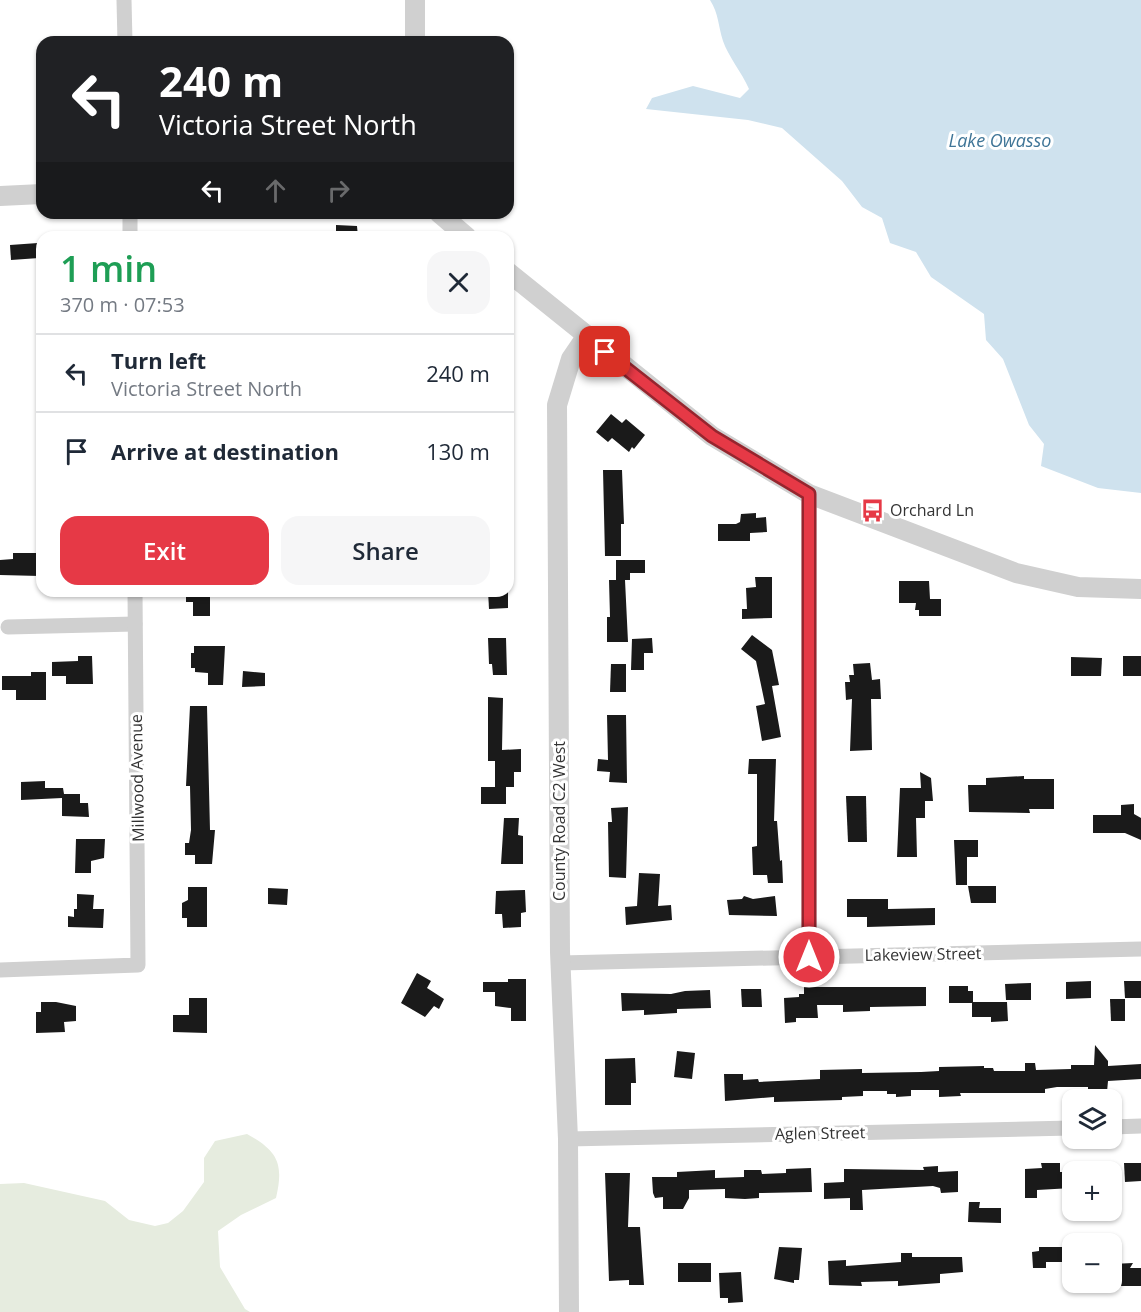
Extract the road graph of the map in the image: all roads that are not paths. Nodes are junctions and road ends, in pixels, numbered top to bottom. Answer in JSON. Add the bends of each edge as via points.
{"nodes":[{"id":1,"x":123,"y":0,"type":"edge"},
{"id":2,"x":415,"y":0,"type":"edge"},
{"id":3,"x":125,"y":36,"type":"edge"},
{"id":4,"x":415,"y":36,"type":"edge"},
{"id":5,"x":36,"y":194,"type":"edge"},
{"id":6,"x":0,"y":196,"type":"edge"},
{"id":7,"x":446,"y":219,"type":"edge"},
{"id":8,"x":460,"y":231,"type":"edge"},
{"id":9,"x":514,"y":277,"type":"edge"},
{"id":10,"x":586,"y":337,"type":"junction"},
{"id":11,"x":809,"y":494,"type":"junction"},
{"id":12,"x":1141,"y":589,"type":"edge"},
{"id":13,"x":135,"y":597,"type":"edge"},
{"id":14,"x":135,"y":624,"type":"junction"},
{"id":15,"x":8,"y":627,"type":"dead end"},
{"id":16,"x":1141,"y":949,"type":"edge"},
{"id":17,"x":809,"y":957,"type":"junction"},
{"id":18,"x":561,"y":963,"type":"junction"},
{"id":19,"x":0,"y":970,"type":"edge"},
{"id":20,"x":1141,"y":1126,"type":"edge"},
{"id":21,"x":1122,"y":1127,"type":"edge"},
{"id":22,"x":1062,"y":1128,"type":"edge"},
{"id":23,"x":568,"y":1139,"type":"junction"},
{"id":24,"x":569,"y":1312,"type":"edge"}],
"edges":[{"from":1,"to":3,"type":"street"},
{"from":2,"to":4,"type":"street"},
{"from":5,"to":6,"type":"street"},
{"from":7,"to":8,"type":"street"},
{"from":9,"to":10,"type":"street"},
{"from":10,"to":11,"type":"street","via":[[712,436]]},
{"from":10,"to":18,"type":"street","name":"County Road C2 West","via":[[571,358],[557,405]]},
{"from":11,"to":12,"type":"street","via":[[1016,573],[1078,587]]},
{"from":11,"to":17,"type":"street"},
{"from":13,"to":14,"type":"street","name":"Millwood Avenue"},
{"from":14,"to":15,"type":"street"},
{"from":14,"to":19,"type":"street","name":"Millwood Avenue","via":[[138,965]]},
{"from":16,"to":17,"type":"street","name":"Lakeview Street"},
{"from":17,"to":18,"type":"street","name":"Lakeview Street"},
{"from":18,"to":23,"type":"street","name":"County Road C2 West"},
{"from":20,"to":21,"type":"street"},
{"from":22,"to":23,"type":"street","name":"Aglen Street"},
{"from":23,"to":24,"type":"street","name":"County Road C2 West"}]}
